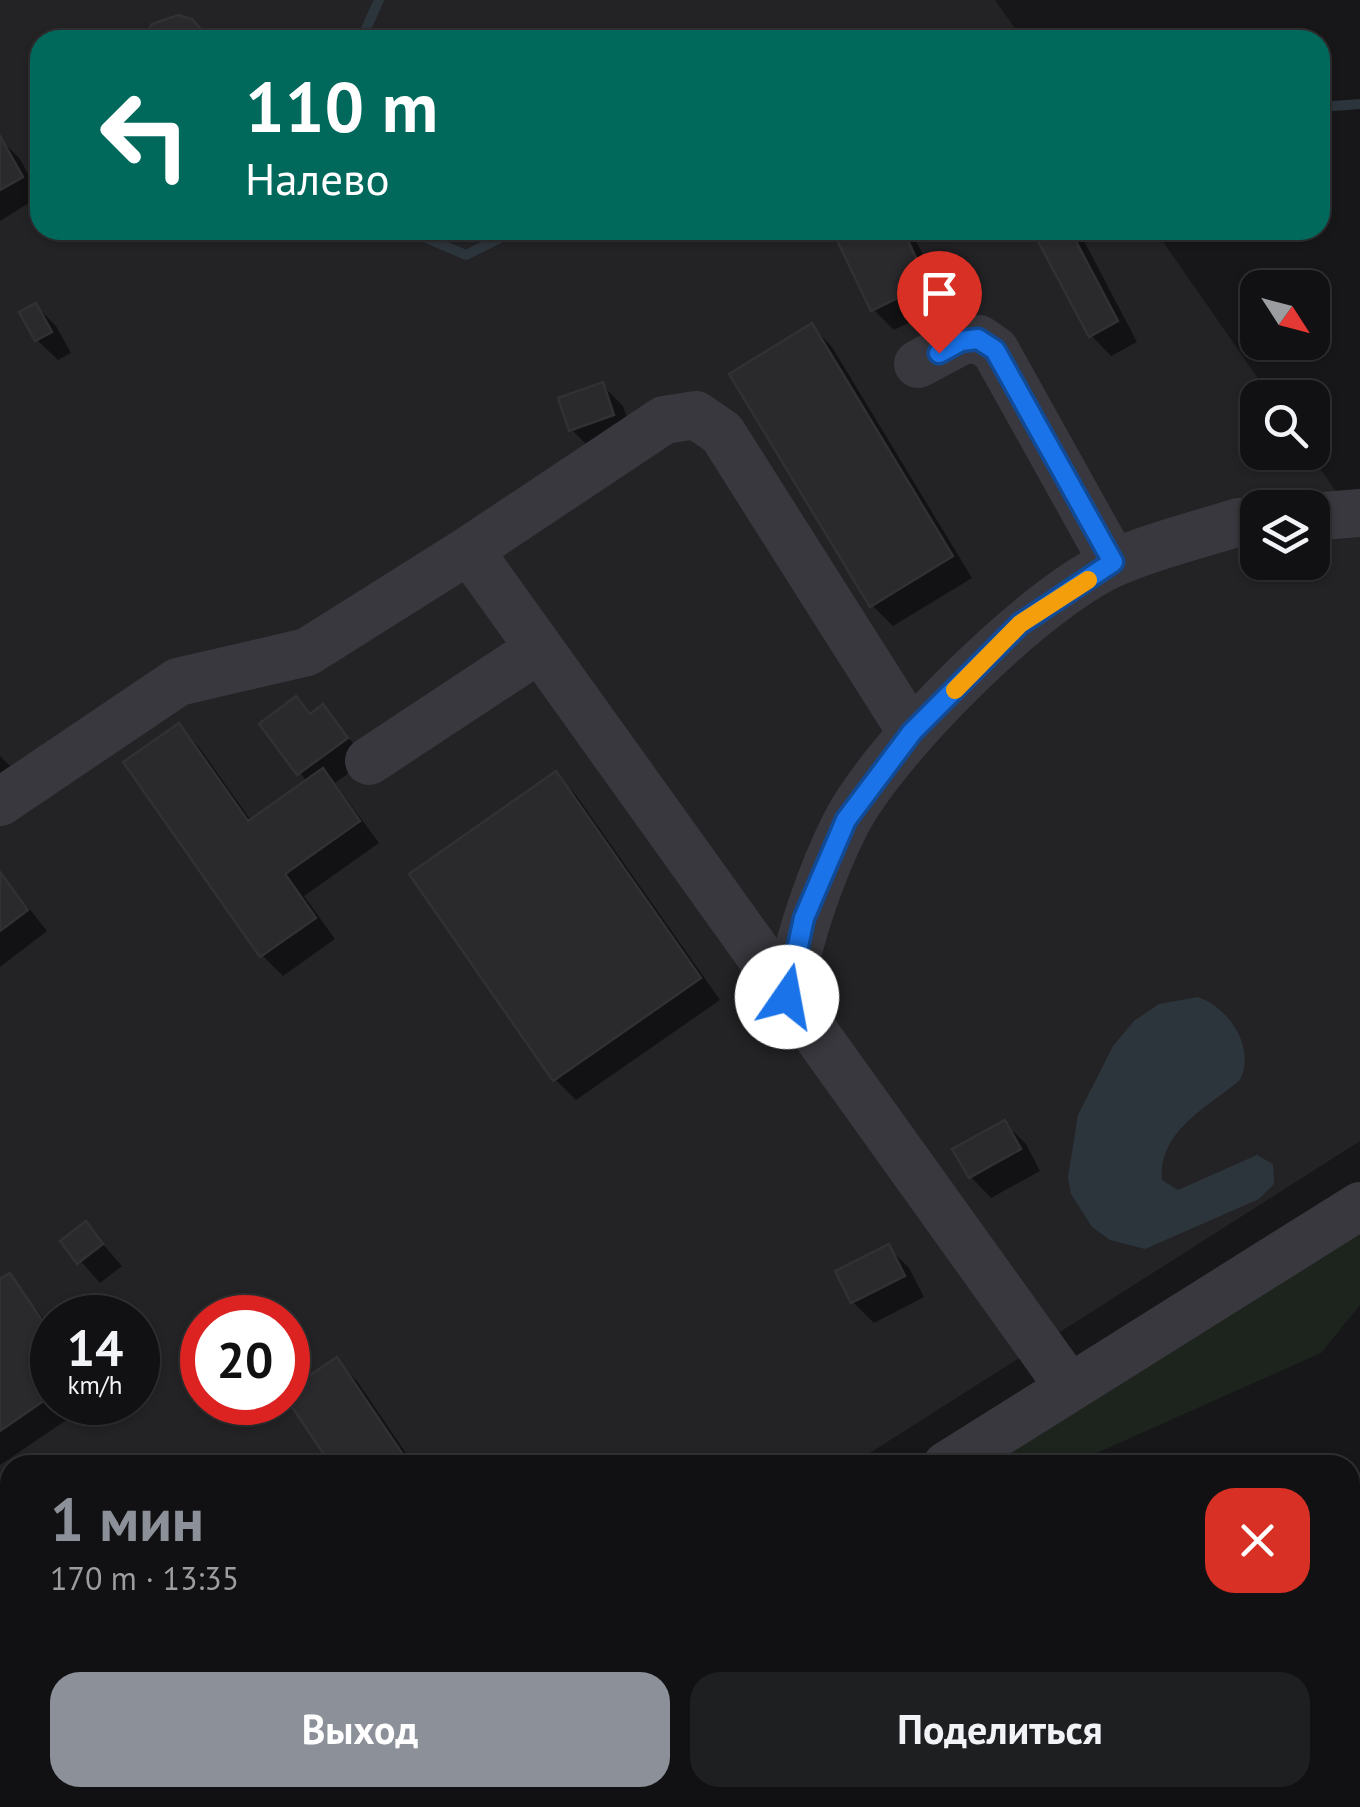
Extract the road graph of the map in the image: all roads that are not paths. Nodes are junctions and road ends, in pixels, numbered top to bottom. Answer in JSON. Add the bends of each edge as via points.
{"nodes":[{"id":1,"x":918,"y":364,"type":"dead end"},
{"id":2,"x":1360,"y":514,"type":"edge"},
{"id":3,"x":1330,"y":516,"type":"edge"},
{"id":4,"x":1240,"y":522,"type":"edge"},
{"id":5,"x":469,"y":550,"type":"junction"},
{"id":6,"x":1113,"y":562,"type":"junction"},
{"id":7,"x":539,"y":649,"type":"junction"},
{"id":8,"x":912,"y":732,"type":"junction"},
{"id":9,"x":368,"y":762,"type":"dead end"},
{"id":10,"x":0,"y":802,"type":"edge"},
{"id":11,"x":787,"y":997,"type":"junction"},
{"id":12,"x":1360,"y":1206,"type":"edge"},
{"id":13,"x":1069,"y":1387,"type":"junction"},
{"id":14,"x":963,"y":1455,"type":"edge"}],
"edges":[{"from":1,"to":6,"type":"street","via":[[961,341],[978,339],[995,350]]},
{"from":2,"to":3,"type":"street"},
{"from":4,"to":6,"type":"street"},
{"from":5,"to":7,"type":"street"},
{"from":5,"to":8,"type":"street","via":[[664,420],[696,415],[722,432]]},
{"from":5,"to":10,"type":"street","via":[[307,652],[178,682]]},
{"from":6,"to":8,"type":"street","via":[[1020,624]]},
{"from":7,"to":9,"type":"street"},
{"from":7,"to":11,"type":"street"},
{"from":8,"to":11,"type":"street","via":[[846,820],[804,918]]},
{"from":11,"to":13,"type":"street"},
{"from":12,"to":13,"type":"street"},
{"from":13,"to":14,"type":"street"}]}
